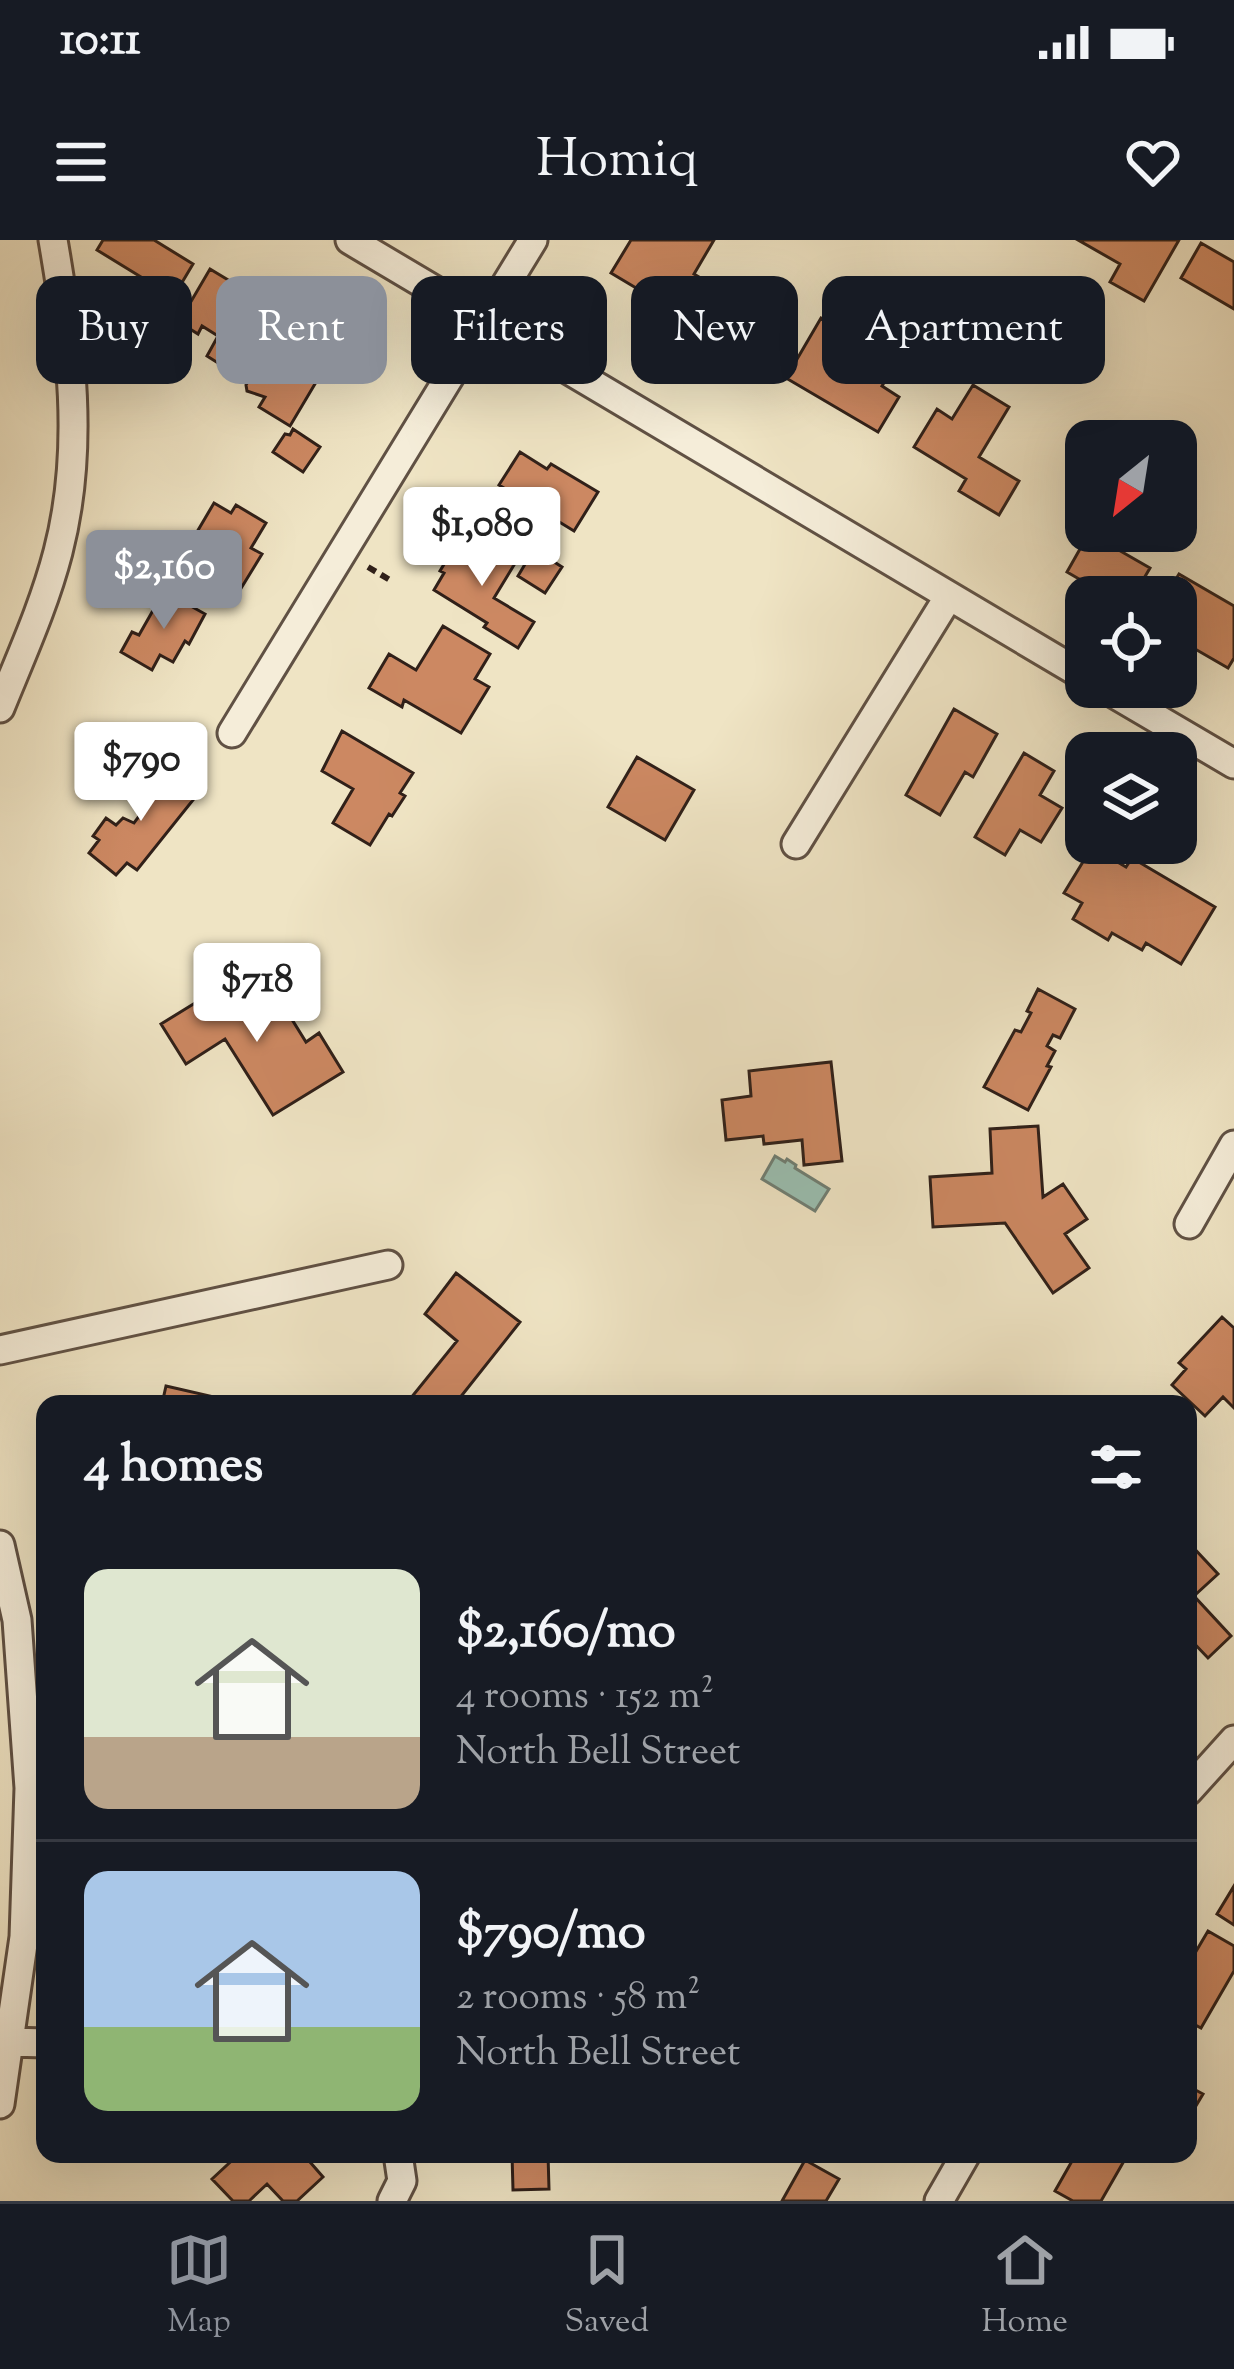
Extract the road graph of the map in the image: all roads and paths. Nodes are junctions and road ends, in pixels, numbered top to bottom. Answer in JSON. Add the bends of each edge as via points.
{"nodes":[{"id":1,"x":53,"y":240,"type":"edge"},
{"id":2,"x":350,"y":240,"type":"edge"},
{"id":3,"x":533,"y":240,"type":"edge"},
{"id":4,"x":511,"y":276,"type":"edge"},
{"id":5,"x":411,"y":277,"type":"edge"},
{"id":6,"x":445,"y":384,"type":"edge"},
{"id":7,"x":591,"y":384,"type":"edge"},
{"id":8,"x":949,"y":596,"type":"junction"},
{"id":9,"x":1065,"y":665,"type":"edge"},
{"id":10,"x":0,"y":708,"type":"edge"},
{"id":11,"x":1139,"y":708,"type":"edge"},
{"id":12,"x":232,"y":733,"type":"dead end"},
{"id":13,"x":1234,"y":764,"type":"edge"},
{"id":14,"x":796,"y":844,"type":"dead end"},
{"id":15,"x":1234,"y":1145,"type":"edge"},
{"id":16,"x":1189,"y":1224,"type":"dead end"},
{"id":17,"x":388,"y":1265,"type":"dead end"},
{"id":18,"x":0,"y":1350,"type":"edge"},
{"id":19,"x":0,"y":1545,"type":"edge"},
{"id":20,"x":1234,"y":1740,"type":"edge"},
{"id":21,"x":1197,"y":1781,"type":"edge"},
{"id":22,"x":10,"y":2042,"type":"junction"},
{"id":23,"x":36,"y":2043,"type":"edge"},
{"id":24,"x":0,"y":2104,"type":"edge"},
{"id":25,"x":399,"y":2163,"type":"edge"},
{"id":26,"x":961,"y":2163,"type":"edge"},
{"id":27,"x":392,"y":2201,"type":"edge"},
{"id":28,"x":939,"y":2201,"type":"edge"}],
"edges":[{"from":1,"to":10,"type":"street","via":[[71,354],[71,472],[47,589]]},
{"from":2,"to":5,"type":"street"},
{"from":3,"to":4,"type":"street"},
{"from":6,"to":12,"type":"street"},
{"from":7,"to":8,"type":"street"},
{"from":8,"to":9,"type":"street"},
{"from":8,"to":14,"type":"street"},
{"from":11,"to":13,"type":"street"},
{"from":15,"to":16,"type":"street"},
{"from":17,"to":18,"type":"street"},
{"from":19,"to":22,"type":"street","via":[[17,1620],[29,1788],[24,1937]]},
{"from":20,"to":21,"type":"street"},
{"from":22,"to":23,"type":"street"},
{"from":22,"to":24,"type":"street"},
{"from":25,"to":27,"type":"street"},
{"from":26,"to":28,"type":"street"}]}
